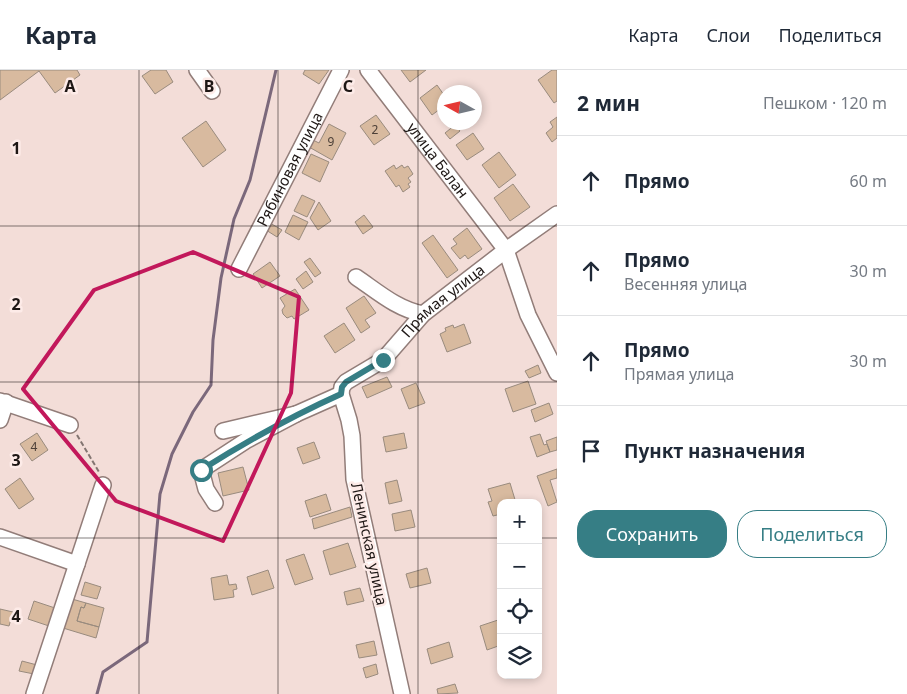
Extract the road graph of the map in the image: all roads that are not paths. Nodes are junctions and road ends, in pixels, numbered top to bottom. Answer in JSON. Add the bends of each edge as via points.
{"nodes":[{"id":1,"x":197,"y":70,"type":"edge"},
{"id":2,"x":341,"y":70,"type":"edge"},
{"id":3,"x":368,"y":70,"type":"edge"},
{"id":4,"x":212,"y":92,"type":"dead end"},
{"id":5,"x":557,"y":214,"type":"edge"},
{"id":6,"x":506,"y":250,"type":"junction"},
{"id":7,"x":239,"y":269,"type":"dead end"},
{"id":8,"x":356,"y":277,"type":"dead end"},
{"id":9,"x":423,"y":314,"type":"junction"},
{"id":10,"x":557,"y":373,"type":"edge"},
{"id":11,"x":341,"y":394,"type":"junction"},
{"id":12,"x":3,"y":402,"type":"edge"},
{"id":13,"x":296,"y":414,"type":"junction"},
{"id":14,"x":0,"y":420,"type":"edge"},
{"id":15,"x":70,"y":425,"type":"road end"},
{"id":16,"x":223,"y":431,"type":"dead end"},
{"id":17,"x":103,"y":485,"type":"road end"},
{"id":18,"x":215,"y":504,"type":"dead end"},
{"id":19,"x":0,"y":536,"type":"edge"},
{"id":20,"x":77,"y":564,"type":"junction"},
{"id":21,"x":34,"y":694,"type":"edge"},
{"id":22,"x":402,"y":694,"type":"edge"}],
"edges":[{"from":1,"to":4,"type":"street"},
{"from":2,"to":7,"type":"street","name":"Рябиновая улица"},
{"from":3,"to":6,"type":"street","name":"улица Балан"},
{"from":5,"to":6,"type":"street","name":"Прямая улица"},
{"from":6,"to":9,"type":"street","name":"Прямая улица"},
{"from":6,"to":10,"type":"street","name":"улица Балан","via":[[528,315]]},
{"from":8,"to":9,"type":"street","via":[[398,307]]},
{"from":9,"to":11,"type":"street","name":"Прямая улица","via":[[383,360],[346,382]]},
{"from":11,"to":13,"type":"street"},
{"from":11,"to":22,"type":"street","name":"Ленинская улица","via":[[352,436],[354,479]]},
{"from":12,"to":14,"type":"street"},
{"from":12,"to":15,"type":"street"},
{"from":13,"to":16,"type":"street"},
{"from":13,"to":18,"type":"street","via":[[201,470],[206,489]]},
{"from":17,"to":20,"type":"street"},
{"from":19,"to":20,"type":"street"},
{"from":20,"to":21,"type":"street"}]}
